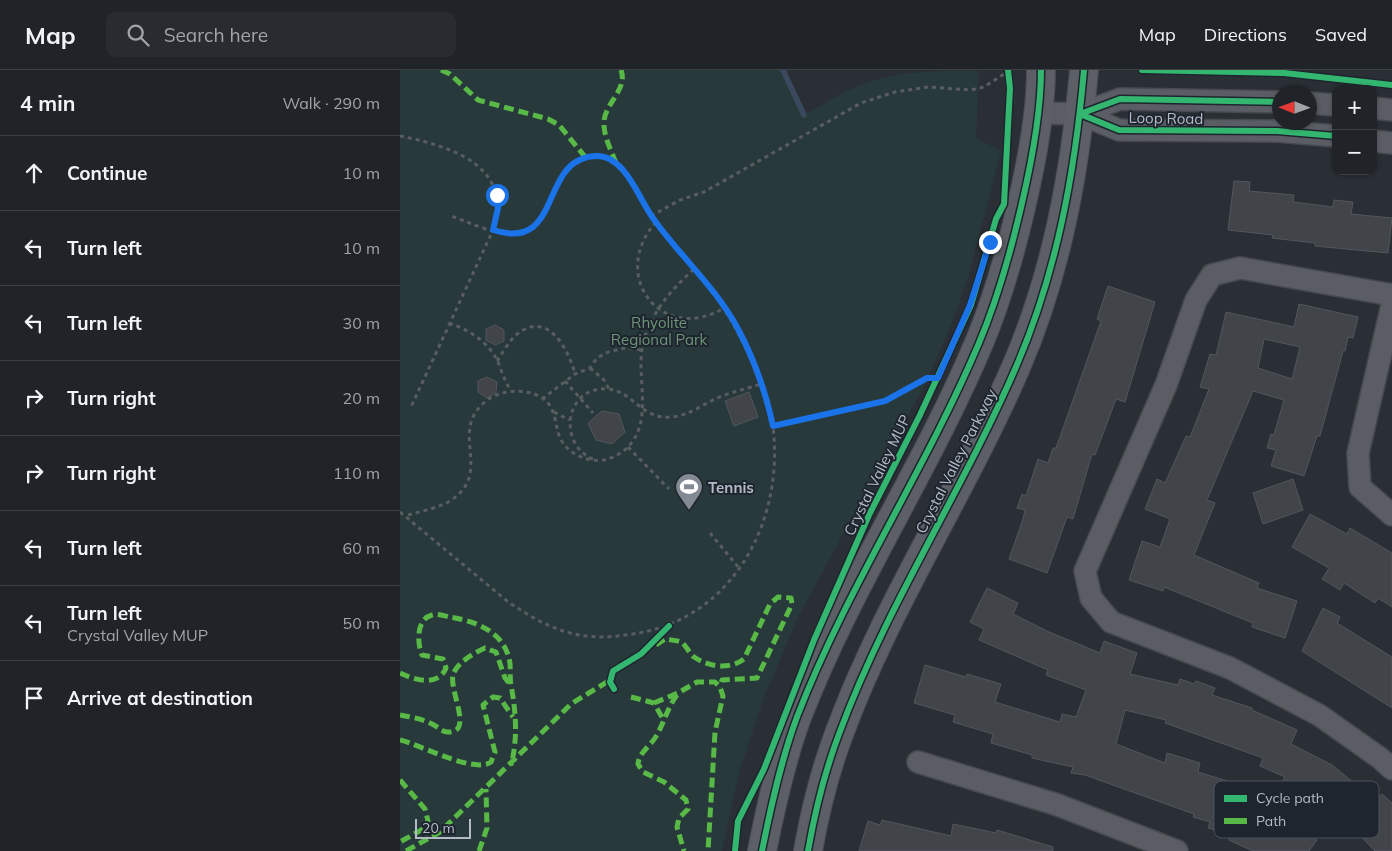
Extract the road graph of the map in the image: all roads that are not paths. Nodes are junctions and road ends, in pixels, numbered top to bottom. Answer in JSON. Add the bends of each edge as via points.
{"nodes":[{"id":1,"x":1041,"y":70,"type":"edge"},
{"id":2,"x":1084,"y":70,"type":"edge"},
{"id":3,"x":1272,"y":102,"type":"edge"},
{"id":4,"x":1317,"y":104,"type":"edge"},
{"id":5,"x":1332,"y":104,"type":"edge"},
{"id":6,"x":1377,"y":108,"type":"edge"},
{"id":7,"x":1392,"y":110,"type":"edge"},
{"id":8,"x":1038,"y":112,"type":"junction"},
{"id":9,"x":1080,"y":114,"type":"junction"},
{"id":10,"x":1332,"y":136,"type":"edge"},
{"id":11,"x":1377,"y":141,"type":"edge"},
{"id":12,"x":1392,"y":143,"type":"edge"},
{"id":13,"x":1392,"y":295,"type":"edge"},
{"id":14,"x":1392,"y":305,"type":"edge"},
{"id":15,"x":1392,"y":515,"type":"edge"},
{"id":16,"x":918,"y":762,"type":"dead end"},
{"id":17,"x":1392,"y":769,"type":"edge"},
{"id":18,"x":762,"y":851,"type":"edge"},
{"id":19,"x":808,"y":851,"type":"edge"},
{"id":20,"x":1177,"y":851,"type":"edge"}],
"edges":[{"from":1,"to":8,"type":"main road","name":"Crystal Valley Parkway"},
{"from":2,"to":9,"type":"main road","name":"Crystal Valley Parkway"},
{"from":3,"to":9,"type":"street","name":"Loop Road","via":[[1120,99]]},
{"from":4,"to":5,"type":"street"},
{"from":6,"to":7,"type":"street"},
{"from":8,"to":9,"type":"street"},
{"from":8,"to":18,"type":"main road","name":"Crystal Valley Parkway","via":[[1029,172],[1009,260],[995,302],[945,417],[816,672],[781,768]]},
{"from":9,"to":10,"type":"street","name":"Loop Road","via":[[1119,130],[1277,131]]},
{"from":9,"to":19,"type":"main road","name":"Crystal Valley Parkway","via":[[1072,180],[1061,230],[1032,327],[995,412],[857,690],[824,781]]},
{"from":11,"to":12,"type":"street"},
{"from":13,"to":17,"type":"street","via":[[1240,268],[1212,275],[1196,300],[1166,385],[1085,571],[1091,598],[1110,622],[1230,668],[1319,715]]},
{"from":14,"to":15,"type":"street","via":[[1358,453],[1360,487]]},
{"from":16,"to":20,"type":"street","via":[[1058,806]]}]}
